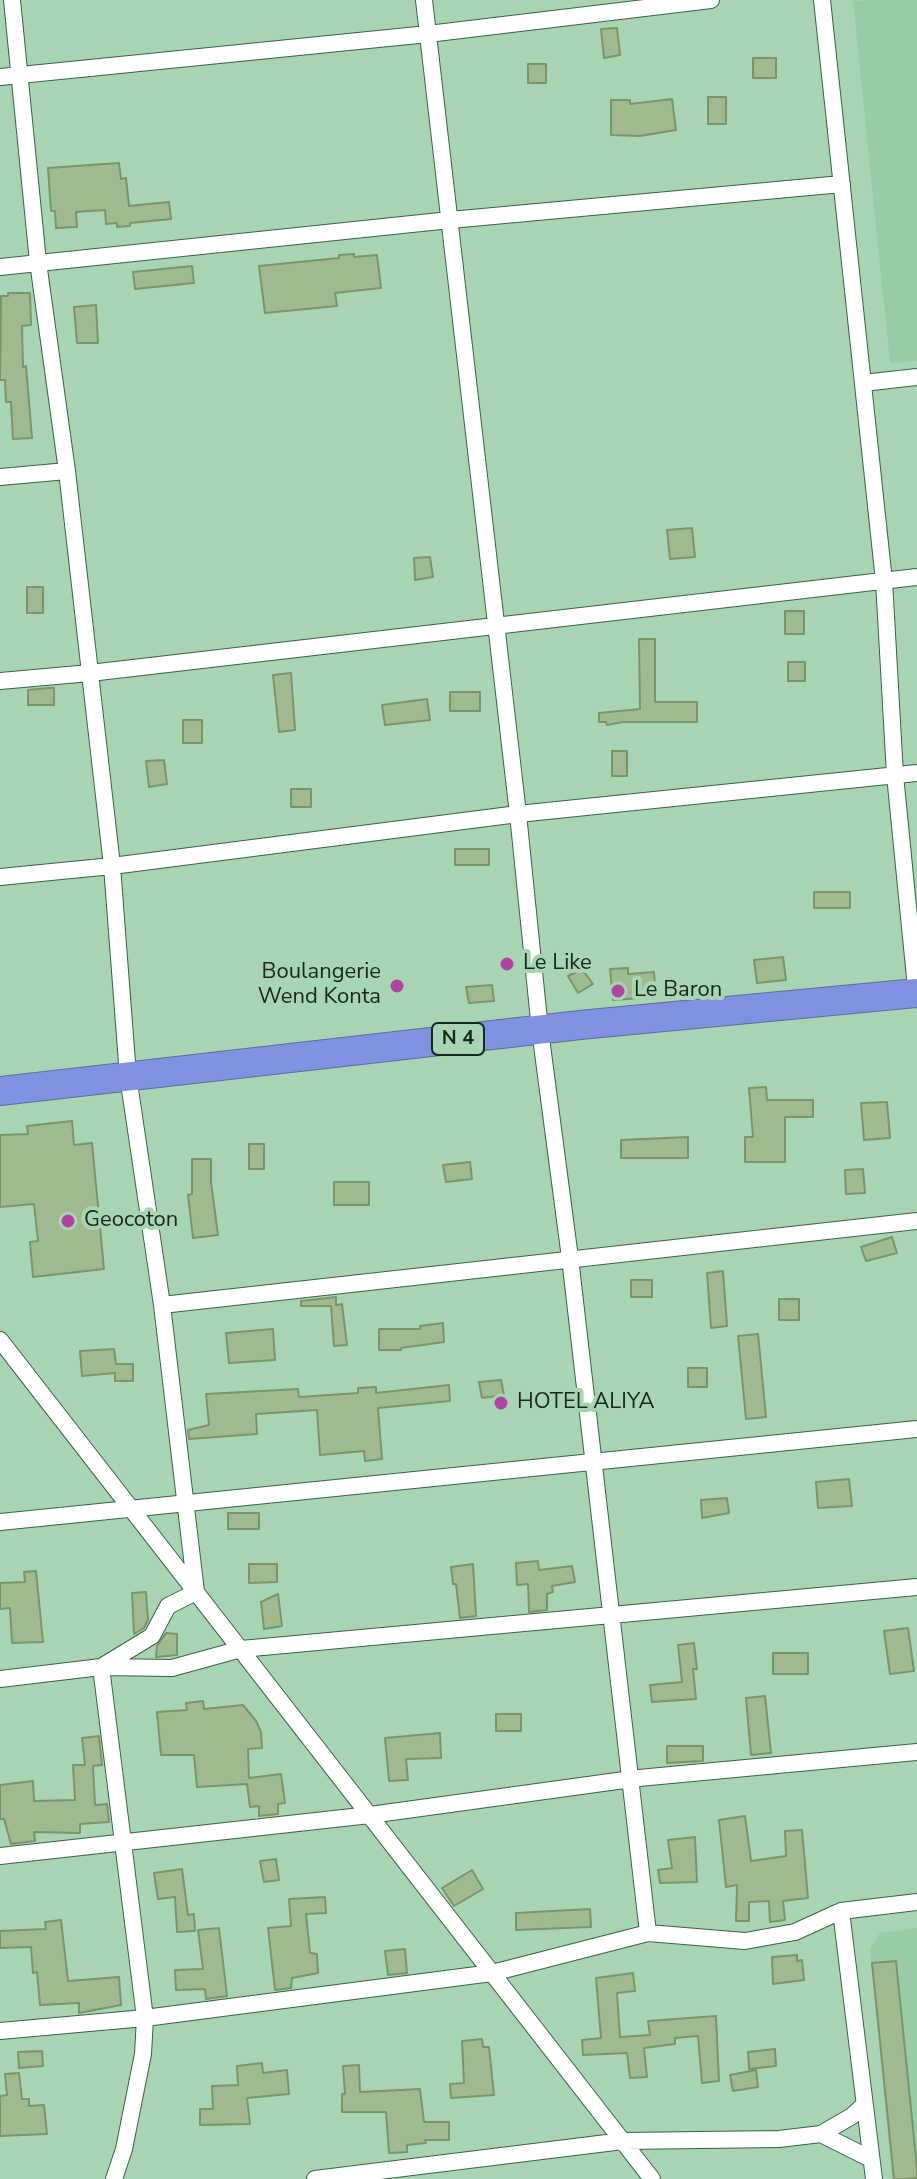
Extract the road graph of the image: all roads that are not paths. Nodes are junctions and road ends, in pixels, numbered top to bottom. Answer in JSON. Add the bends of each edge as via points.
{"nodes":[{"id":1,"x":12,"y":0,"type":"edge"},
{"id":2,"x":424,"y":0,"type":"edge"},
{"id":3,"x":711,"y":0,"type":"edge"},
{"id":4,"x":822,"y":0,"type":"edge"},
{"id":5,"x":428,"y":34,"type":"junction"},
{"id":6,"x":20,"y":75,"type":"junction"},
{"id":7,"x":0,"y":77,"type":"edge"},
{"id":8,"x":842,"y":184,"type":"junction"},
{"id":9,"x":450,"y":220,"type":"junction"},
{"id":10,"x":38,"y":262,"type":"junction"},
{"id":11,"x":0,"y":267,"type":"edge"},
{"id":12,"x":917,"y":377,"type":"edge"},
{"id":13,"x":863,"y":383,"type":"junction"},
{"id":14,"x":67,"y":471,"type":"junction"},
{"id":15,"x":0,"y":477,"type":"edge"},
{"id":16,"x":917,"y":577,"type":"edge"},
{"id":17,"x":884,"y":581,"type":"junction"},
{"id":18,"x":496,"y":626,"type":"junction"},
{"id":19,"x":90,"y":673,"type":"junction"},
{"id":20,"x":0,"y":681,"type":"edge"},
{"id":21,"x":917,"y":773,"type":"edge"},
{"id":22,"x":895,"y":775,"type":"junction"},
{"id":23,"x":518,"y":814,"type":"junction"},
{"id":24,"x":112,"y":866,"type":"junction"},
{"id":25,"x":0,"y":877,"type":"edge"},
{"id":26,"x":917,"y":993,"type":"edge"},
{"id":27,"x":917,"y":1000,"type":"edge"},
{"id":28,"x":540,"y":1030,"type":"junction"},
{"id":29,"x":128,"y":1076,"type":"junction"},
{"id":30,"x":0,"y":1091,"type":"edge"},
{"id":31,"x":917,"y":1221,"type":"edge"},
{"id":32,"x":570,"y":1258,"type":"junction"},
{"id":33,"x":162,"y":1305,"type":"junction"},
{"id":34,"x":0,"y":1340,"type":"edge"},
{"id":35,"x":917,"y":1429,"type":"edge"},
{"id":36,"x":593,"y":1463,"type":"junction"},
{"id":37,"x":184,"y":1503,"type":"junction"},
{"id":38,"x":130,"y":1508,"type":"junction"},
{"id":39,"x":0,"y":1522,"type":"edge"},
{"id":40,"x":917,"y":1587,"type":"edge"},
{"id":41,"x":196,"y":1592,"type":"junction"},
{"id":42,"x":611,"y":1615,"type":"junction"},
{"id":43,"x":241,"y":1649,"type":"junction"},
{"id":44,"x":101,"y":1667,"type":"junction"},
{"id":45,"x":0,"y":1679,"type":"edge"},
{"id":46,"x":917,"y":1752,"type":"edge"},
{"id":47,"x":630,"y":1780,"type":"junction"},
{"id":48,"x":370,"y":1815,"type":"junction"},
{"id":49,"x":122,"y":1842,"type":"junction"},
{"id":50,"x":0,"y":1856,"type":"edge"},
{"id":51,"x":917,"y":1902,"type":"edge"},
{"id":52,"x":841,"y":1911,"type":"junction"},
{"id":53,"x":648,"y":1933,"type":"junction"},
{"id":54,"x":492,"y":1973,"type":"junction"},
{"id":55,"x":145,"y":2018,"type":"junction"},
{"id":56,"x":0,"y":2031,"type":"edge"},
{"id":57,"x":864,"y":2105,"type":"junction"},
{"id":58,"x":821,"y":2134,"type":"junction"},
{"id":59,"x":623,"y":2141,"type":"junction"},
{"id":60,"x":871,"y":2159,"type":"junction"},
{"id":61,"x":419,"y":2173,"type":"edge"},
{"id":62,"x":114,"y":2179,"type":"edge"},
{"id":63,"x":315,"y":2179,"type":"edge"},
{"id":64,"x":652,"y":2179,"type":"edge"},
{"id":65,"x":874,"y":2179,"type":"edge"}],
"edges":[{"from":1,"to":6,"type":"street"},
{"from":2,"to":5,"type":"street"},
{"from":3,"to":5,"type":"street"},
{"from":4,"to":8,"type":"street"},
{"from":5,"to":6,"type":"street"},
{"from":5,"to":9,"type":"street"},
{"from":6,"to":7,"type":"street"},
{"from":6,"to":10,"type":"street"},
{"from":8,"to":9,"type":"street"},
{"from":8,"to":13,"type":"street"},
{"from":9,"to":10,"type":"street"},
{"from":9,"to":18,"type":"street"},
{"from":10,"to":11,"type":"street"},
{"from":10,"to":14,"type":"street"},
{"from":12,"to":13,"type":"street"},
{"from":13,"to":17,"type":"street"},
{"from":14,"to":15,"type":"street"},
{"from":14,"to":19,"type":"street"},
{"from":16,"to":17,"type":"street"},
{"from":17,"to":18,"type":"street"},
{"from":17,"to":22,"type":"street"},
{"from":18,"to":19,"type":"street"},
{"from":18,"to":23,"type":"street"},
{"from":19,"to":20,"type":"street"},
{"from":19,"to":24,"type":"street"},
{"from":21,"to":22,"type":"street"},
{"from":22,"to":23,"type":"street"},
{"from":22,"to":26,"type":"street"},
{"from":23,"to":24,"type":"street"},
{"from":23,"to":28,"type":"street"},
{"from":24,"to":25,"type":"street"},
{"from":24,"to":29,"type":"street"},
{"from":26,"to":27,"type":"street"},
{"from":26,"to":28,"type":"highway","number":"N 4"},
{"from":28,"to":29,"type":"highway","number":"N 4"},
{"from":28,"to":32,"type":"street"},
{"from":29,"to":30,"type":"highway","number":"N 4"},
{"from":29,"to":33,"type":"street"},
{"from":31,"to":32,"type":"street"},
{"from":32,"to":33,"type":"street"},
{"from":32,"to":36,"type":"street"},
{"from":33,"to":37,"type":"street"},
{"from":34,"to":38,"type":"street"},
{"from":35,"to":36,"type":"street"},
{"from":36,"to":37,"type":"street"},
{"from":36,"to":42,"type":"street"},
{"from":37,"to":38,"type":"street"},
{"from":37,"to":41,"type":"street"},
{"from":38,"to":39,"type":"street"},
{"from":38,"to":41,"type":"street"},
{"from":40,"to":42,"type":"street"},
{"from":41,"to":43,"type":"street"},
{"from":41,"to":44,"type":"street","via":[[168,1606],[152,1636]]},
{"from":42,"to":43,"type":"street"},
{"from":42,"to":47,"type":"street"},
{"from":43,"to":44,"type":"street","via":[[172,1668]]},
{"from":43,"to":48,"type":"street"},
{"from":44,"to":45,"type":"street"},
{"from":44,"to":49,"type":"street"},
{"from":46,"to":47,"type":"street"},
{"from":47,"to":48,"type":"street"},
{"from":47,"to":53,"type":"street"},
{"from":48,"to":49,"type":"street"},
{"from":48,"to":54,"type":"street"},
{"from":49,"to":50,"type":"street"},
{"from":49,"to":55,"type":"street"},
{"from":51,"to":52,"type":"street"},
{"from":52,"to":53,"type":"street","via":[[795,1932],[745,1941]]},
{"from":52,"to":57,"type":"street"},
{"from":53,"to":54,"type":"street"},
{"from":54,"to":55,"type":"street"},
{"from":54,"to":59,"type":"street"},
{"from":55,"to":56,"type":"street"},
{"from":55,"to":62,"type":"street","via":[[143,2054]]},
{"from":57,"to":58,"type":"street"},
{"from":57,"to":60,"type":"street"},
{"from":58,"to":59,"type":"street"},
{"from":58,"to":60,"type":"street"},
{"from":59,"to":61,"type":"street"},
{"from":59,"to":64,"type":"street"},
{"from":60,"to":65,"type":"street"},
{"from":61,"to":63,"type":"street"}]}
